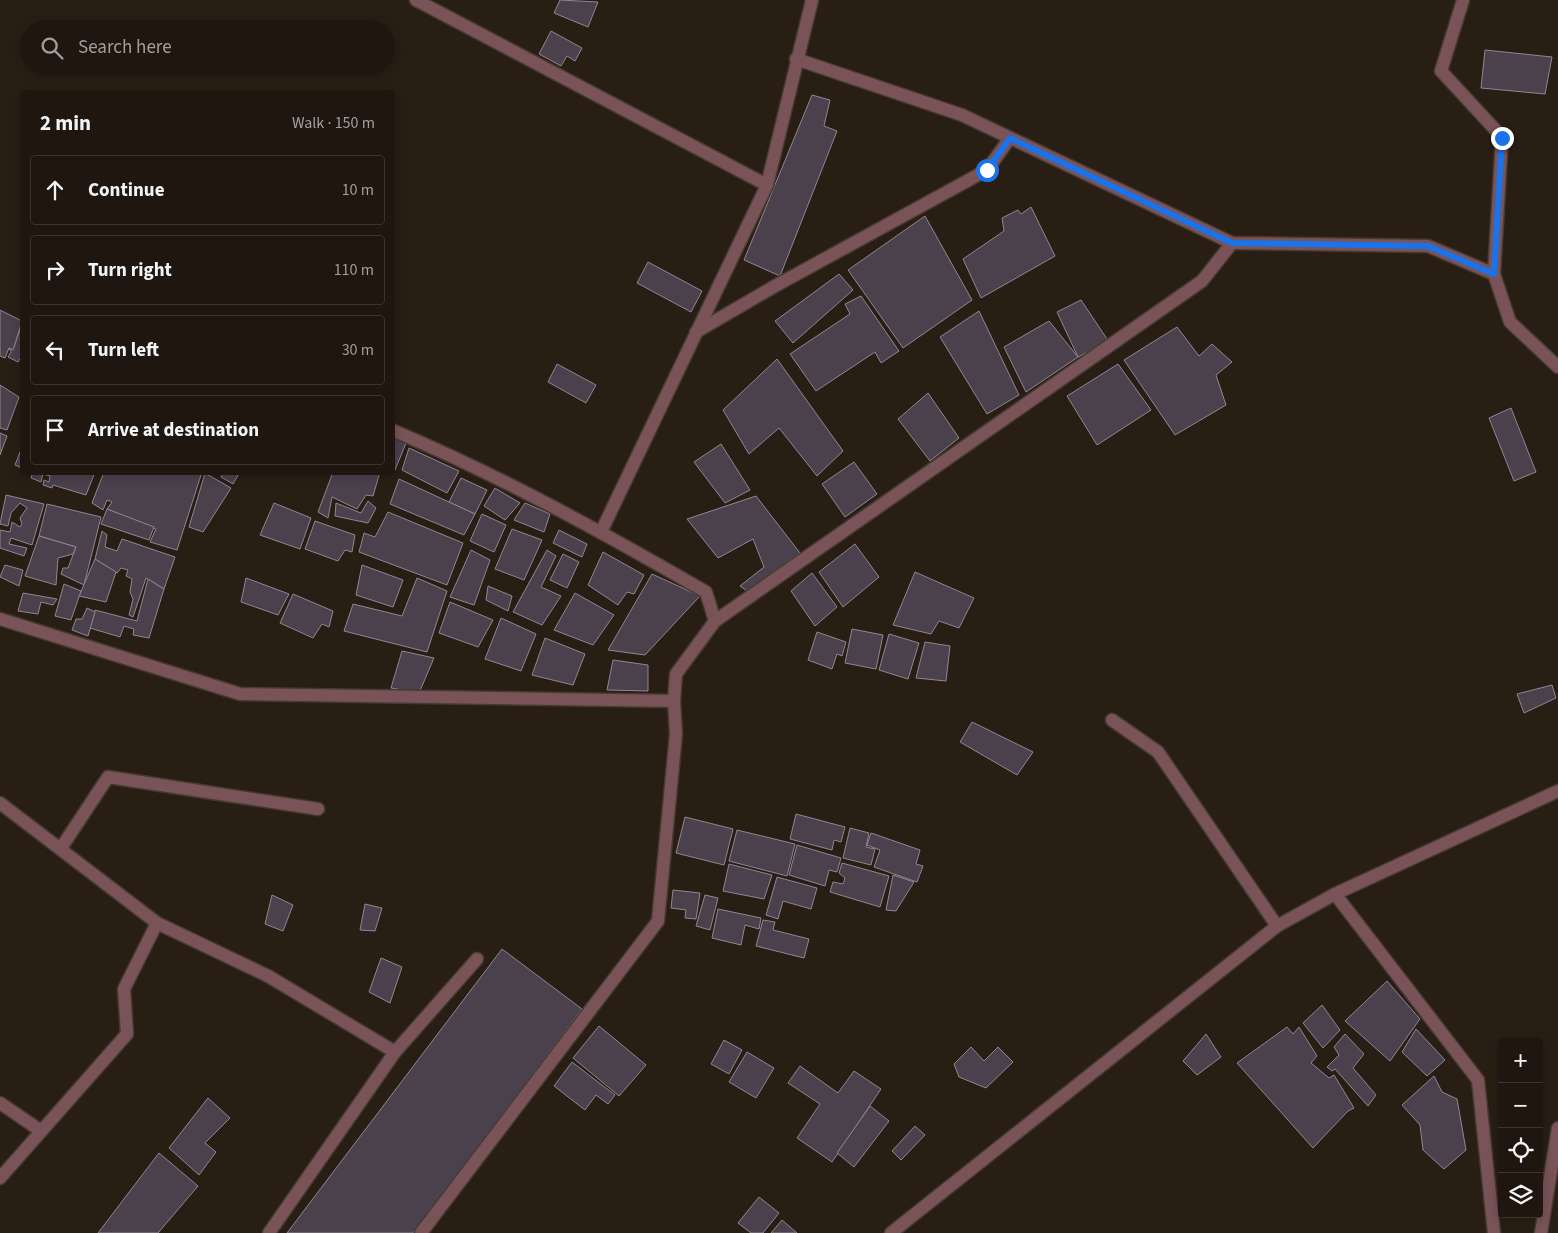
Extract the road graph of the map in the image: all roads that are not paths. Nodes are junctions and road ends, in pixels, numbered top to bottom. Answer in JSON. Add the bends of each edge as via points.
{"nodes":[{"id":1,"x":416,"y":0,"type":"edge"},
{"id":2,"x":812,"y":0,"type":"edge"},
{"id":3,"x":1463,"y":0,"type":"edge"},
{"id":4,"x":796,"y":59,"type":"junction"},
{"id":5,"x":1010,"y":138,"type":"junction"},
{"id":6,"x":767,"y":185,"type":"junction"},
{"id":7,"x":1232,"y":243,"type":"junction"},
{"id":8,"x":1494,"y":274,"type":"junction"},
{"id":9,"x":696,"y":332,"type":"junction"},
{"id":10,"x":1558,"y":367,"type":"edge"},
{"id":11,"x":395,"y":431,"type":"edge"},
{"id":12,"x":601,"y":532,"type":"junction"},
{"id":13,"x":0,"y":619,"type":"edge"},
{"id":14,"x":715,"y":621,"type":"junction"},
{"id":15,"x":674,"y":701,"type":"junction"},
{"id":16,"x":1112,"y":720,"type":"dead end"},
{"id":17,"x":1558,"y":791,"type":"edge"},
{"id":18,"x":0,"y":803,"type":"edge"},
{"id":19,"x":318,"y":809,"type":"dead end"},
{"id":20,"x":61,"y":848,"type":"junction"},
{"id":21,"x":1335,"y":894,"type":"junction"},
{"id":22,"x":157,"y":923,"type":"junction"},
{"id":23,"x":1278,"y":926,"type":"junction"},
{"id":24,"x":477,"y":959,"type":"dead end"},
{"id":25,"x":395,"y":1052,"type":"junction"},
{"id":26,"x":0,"y":1103,"type":"edge"},
{"id":27,"x":1558,"y":1128,"type":"edge"},
{"id":28,"x":41,"y":1131,"type":"junction"},
{"id":29,"x":0,"y":1178,"type":"edge"},
{"id":30,"x":269,"y":1233,"type":"edge"},
{"id":31,"x":421,"y":1233,"type":"edge"},
{"id":32,"x":891,"y":1233,"type":"edge"},
{"id":33,"x":1494,"y":1233,"type":"edge"},
{"id":34,"x":1541,"y":1233,"type":"edge"}],
"edges":[{"from":1,"to":6,"type":"street"},
{"from":2,"to":4,"type":"street"},
{"from":3,"to":8,"type":"street","via":[[1441,71],[1502,138]]},
{"from":4,"to":5,"type":"street","via":[[962,115]]},
{"from":4,"to":6,"type":"street"},
{"from":5,"to":7,"type":"street"},
{"from":5,"to":9,"type":"street","via":[[987,170]]},
{"from":6,"to":9,"type":"street"},
{"from":7,"to":8,"type":"street","via":[[1428,246]]},
{"from":7,"to":14,"type":"street","via":[[1202,281]]},
{"from":8,"to":10,"type":"street","via":[[1510,322]]},
{"from":9,"to":12,"type":"street"},
{"from":11,"to":12,"type":"street","via":[[452,455]]},
{"from":12,"to":14,"type":"street","via":[[706,592]]},
{"from":13,"to":15,"type":"street","via":[[240,694]]},
{"from":14,"to":15,"type":"street","via":[[676,674]]},
{"from":15,"to":31,"type":"street","via":[[676,734],[658,921]]},
{"from":16,"to":23,"type":"street","via":[[1158,752]]},
{"from":17,"to":21,"type":"street"},
{"from":18,"to":20,"type":"street"},
{"from":19,"to":20,"type":"street","via":[[108,777]]},
{"from":20,"to":22,"type":"street"},
{"from":21,"to":23,"type":"street"},
{"from":21,"to":33,"type":"street","via":[[1478,1080]]},
{"from":22,"to":25,"type":"street","via":[[268,976]]},
{"from":22,"to":28,"type":"street","via":[[124,988],[127,1034]]},
{"from":23,"to":32,"type":"street"},
{"from":24,"to":25,"type":"street"},
{"from":25,"to":30,"type":"street"},
{"from":26,"to":28,"type":"street"},
{"from":27,"to":34,"type":"street"},
{"from":28,"to":29,"type":"street"}]}
